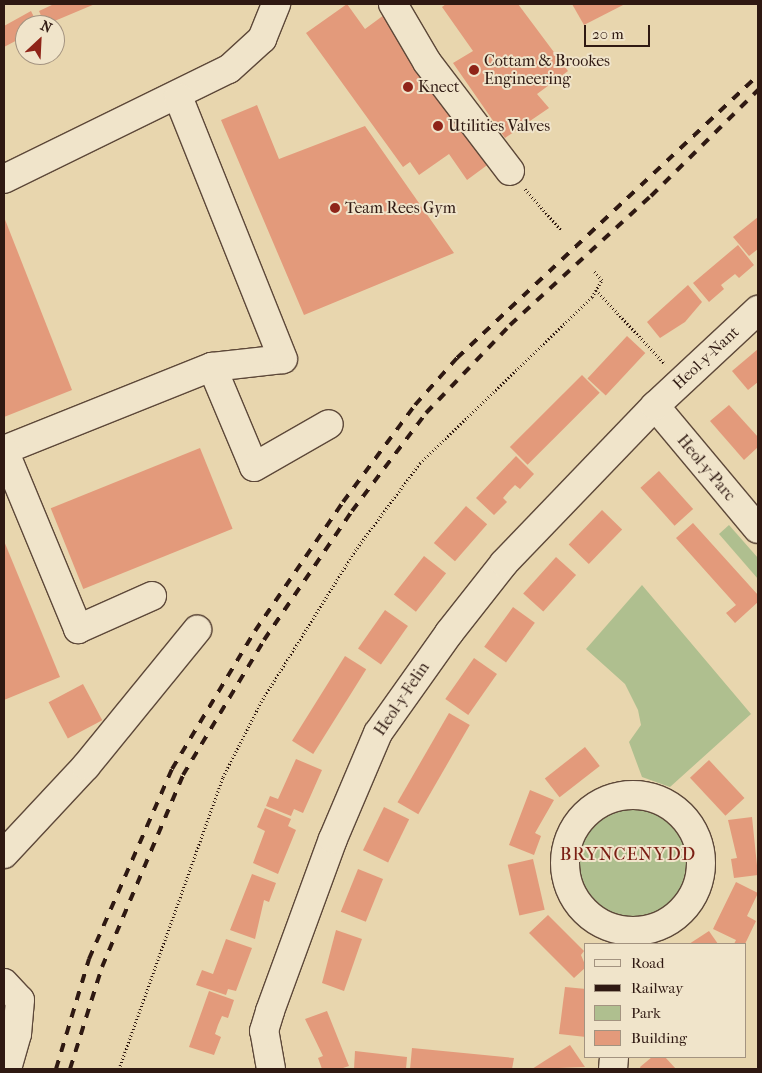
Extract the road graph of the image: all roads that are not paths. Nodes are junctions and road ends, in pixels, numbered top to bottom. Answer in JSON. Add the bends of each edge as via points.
{"nodes":[{"id":1,"x":276,"y":4,"type":"edge"},
{"id":2,"x":393,"y":4,"type":"edge"},
{"id":3,"x":178,"y":97,"type":"junction"},
{"id":4,"x":510,"y":171,"type":"road end"},
{"id":5,"x":4,"y":179,"type":"edge"},
{"id":6,"x":758,"y":310,"type":"edge"},
{"id":7,"x":212,"y":367,"type":"junction"},
{"id":8,"x":654,"y":406,"type":"junction"},
{"id":9,"x":329,"y":424,"type":"dead end"},
{"id":10,"x":4,"y":450,"type":"edge"},
{"id":11,"x":758,"y":529,"type":"edge"},
{"id":12,"x":152,"y":596,"type":"dead end"},
{"id":13,"x":197,"y":630,"type":"dead end"},
{"id":14,"x":4,"y":854,"type":"edge"},
{"id":15,"x":627,"y":938,"type":"edge"},
{"id":16,"x":4,"y":982,"type":"edge"},
{"id":17,"x":269,"y":1064,"type":"edge"},
{"id":18,"x":7,"y":1069,"type":"edge"}],
"edges":[{"from":1,"to":3,"type":"street","via":[[262,39],[246,55]]},
{"from":2,"to":4,"type":"street","via":[[427,62]]},
{"from":3,"to":5,"type":"street"},
{"from":3,"to":7,"type":"street","via":[[284,359]]},
{"from":6,"to":8,"type":"street","name":"Heol-y-Nant"},
{"from":7,"to":9,"type":"street","via":[[254,467]]},
{"from":7,"to":10,"type":"street"},
{"from":8,"to":11,"type":"street","name":"Heol-y-Parc"},
{"from":8,"to":17,"type":"street","name":"Heol-y-Felin","via":[[504,563],[443,640],[378,733],[333,839],[270,1010],[264,1031]]},
{"from":10,"to":12,"type":"street","via":[[78,628]]},
{"from":13,"to":14,"type":"street","via":[[86,766]]},
{"from":15,"to":15,"type":"street","via":[[666,922],[683,909],[695,891],[700,870],[699,849],[692,829],[679,813],[661,801],[638,795],[614,797],[593,807],[582,818],[566,845],[564,868],[570,891],[584,910]]},
{"from":16,"to":18,"type":"street","via":[[20,1000],[17,1034]]}]}
